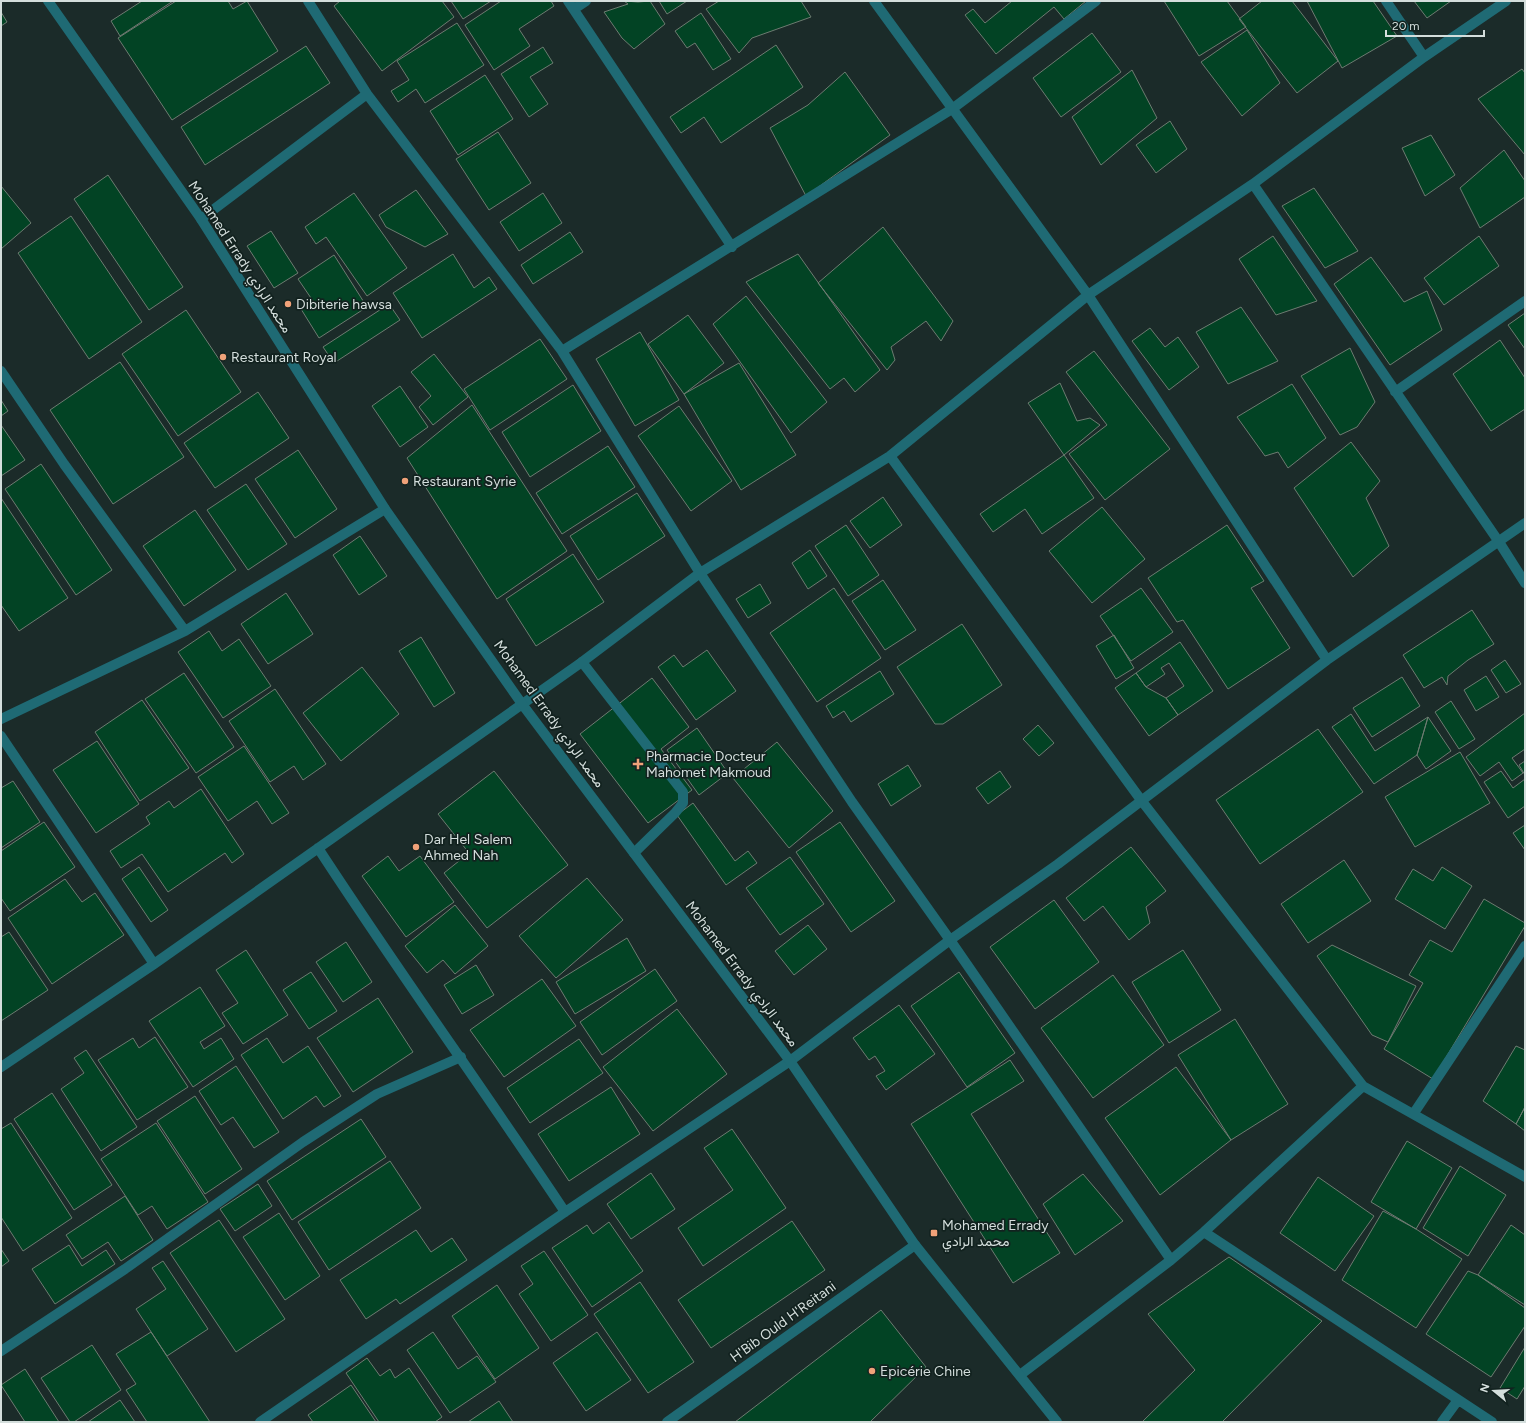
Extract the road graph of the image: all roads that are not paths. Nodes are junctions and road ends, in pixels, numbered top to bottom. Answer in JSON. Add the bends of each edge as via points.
{"nodes":[{"id":1,"x":48,"y":1,"type":"edge"},
{"id":2,"x":308,"y":1,"type":"edge"},
{"id":3,"x":586,"y":1,"type":"edge"},
{"id":4,"x":874,"y":1,"type":"edge"},
{"id":5,"x":1096,"y":1,"type":"edge"},
{"id":6,"x":1386,"y":1,"type":"edge"},
{"id":7,"x":1506,"y":1,"type":"edge"},
{"id":8,"x":571,"y":5,"type":"edge"},
{"id":9,"x":1424,"y":57,"type":"junction"},
{"id":10,"x":367,"y":94,"type":"junction"},
{"id":11,"x":952,"y":109,"type":"junction"},
{"id":12,"x":1253,"y":184,"type":"junction"},
{"id":13,"x":201,"y":219,"type":"junction"},
{"id":14,"x":732,"y":247,"type":"junction"},
{"id":15,"x":1088,"y":295,"type":"junction"},
{"id":16,"x":1525,"y":301,"type":"edge"},
{"id":17,"x":562,"y":351,"type":"junction"},
{"id":18,"x":1,"y":371,"type":"edge"},
{"id":19,"x":1395,"y":392,"type":"junction"},
{"id":20,"x":890,"y":456,"type":"junction"},
{"id":21,"x":386,"y":509,"type":"junction"},
{"id":22,"x":1525,"y":523,"type":"edge"},
{"id":23,"x":1499,"y":542,"type":"junction"},
{"id":24,"x":700,"y":573,"type":"junction"},
{"id":25,"x":1525,"y":583,"type":"edge"},
{"id":26,"x":185,"y":631,"type":"junction"},
{"id":27,"x":1327,"y":660,"type":"junction"},
{"id":28,"x":582,"y":662,"type":"junction"},
{"id":29,"x":522,"y":704,"type":"junction"},
{"id":30,"x":1,"y":719,"type":"edge"},
{"id":31,"x":1,"y":736,"type":"edge"},
{"id":32,"x":1141,"y":800,"type":"junction"},
{"id":33,"x":318,"y":848,"type":"junction"},
{"id":34,"x":634,"y":854,"type":"junction"},
{"id":35,"x":950,"y":940,"type":"junction"},
{"id":36,"x":1525,"y":946,"type":"edge"},
{"id":37,"x":154,"y":964,"type":"junction"},
{"id":38,"x":461,"y":1057,"type":"junction"},
{"id":39,"x":790,"y":1061,"type":"junction"},
{"id":40,"x":1,"y":1067,"type":"edge"},
{"id":41,"x":1363,"y":1086,"type":"junction"},
{"id":42,"x":1414,"y":1113,"type":"junction"},
{"id":43,"x":1525,"y":1177,"type":"edge"},
{"id":44,"x":565,"y":1212,"type":"junction"},
{"id":45,"x":1204,"y":1232,"type":"junction"},
{"id":46,"x":915,"y":1245,"type":"junction"},
{"id":47,"x":1171,"y":1260,"type":"junction"},
{"id":48,"x":1,"y":1351,"type":"edge"},
{"id":49,"x":1020,"y":1375,"type":"junction"},
{"id":50,"x":1458,"y":1400,"type":"junction"},
{"id":51,"x":260,"y":1422,"type":"edge"},
{"id":52,"x":667,"y":1422,"type":"edge"},
{"id":53,"x":1056,"y":1422,"type":"edge"},
{"id":54,"x":1442,"y":1422,"type":"edge"},
{"id":55,"x":1492,"y":1422,"type":"edge"}],
"edges":[{"from":1,"to":13,"type":"street","name":"Mohamed Errady محمد الرادي"},
{"from":2,"to":10,"type":"street"},
{"from":3,"to":8,"type":"street"},
{"from":4,"to":11,"type":"street"},
{"from":5,"to":11,"type":"street"},
{"from":6,"to":9,"type":"street"},
{"from":7,"to":9,"type":"street"},
{"from":8,"to":14,"type":"street"},
{"from":9,"to":12,"type":"street"},
{"from":10,"to":13,"type":"street"},
{"from":10,"to":17,"type":"street"},
{"from":11,"to":14,"type":"street"},
{"from":11,"to":15,"type":"street"},
{"from":12,"to":15,"type":"street"},
{"from":12,"to":19,"type":"street"},
{"from":13,"to":21,"type":"street","name":"Mohamed Errady محمد الرادي"},
{"from":14,"to":17,"type":"street"},
{"from":15,"to":20,"type":"street"},
{"from":15,"to":27,"type":"street"},
{"from":16,"to":19,"type":"street"},
{"from":17,"to":24,"type":"street"},
{"from":18,"to":26,"type":"street","via":[[64,464]]},
{"from":19,"to":23,"type":"street"},
{"from":20,"to":24,"type":"street"},
{"from":20,"to":32,"type":"street"},
{"from":21,"to":26,"type":"street"},
{"from":21,"to":29,"type":"street","name":"Mohamed Errady محمد الرادي"},
{"from":22,"to":23,"type":"street"},
{"from":23,"to":25,"type":"street"},
{"from":23,"to":27,"type":"street"},
{"from":24,"to":28,"type":"street"},
{"from":24,"to":35,"type":"street","via":[[852,802]]},
{"from":26,"to":30,"type":"street"},
{"from":27,"to":32,"type":"street"},
{"from":28,"to":29,"type":"street"},
{"from":28,"to":34,"type":"street","via":[[683,792],[683,803]]},
{"from":29,"to":33,"type":"street"},
{"from":29,"to":34,"type":"street","name":"Mohamed Errady محمد الرادي"},
{"from":31,"to":37,"type":"street"},
{"from":32,"to":35,"type":"street","via":[[1058,864]]},
{"from":32,"to":41,"type":"street"},
{"from":33,"to":37,"type":"street"},
{"from":33,"to":38,"type":"street","via":[[377,938]]},
{"from":34,"to":39,"type":"street","name":"Mohamed Errady محمد الرادي"},
{"from":35,"to":39,"type":"street"},
{"from":35,"to":47,"type":"street"},
{"from":36,"to":42,"type":"street"},
{"from":37,"to":40,"type":"street"},
{"from":38,"to":44,"type":"street"},
{"from":38,"to":48,"type":"street","via":[[376,1094],[303,1142],[125,1269]]},
{"from":39,"to":44,"type":"street"},
{"from":39,"to":46,"type":"street","name":"Mohamed Errady محمد الرادي"},
{"from":41,"to":42,"type":"street"},
{"from":41,"to":45,"type":"street"},
{"from":42,"to":43,"type":"street"},
{"from":44,"to":51,"type":"street"},
{"from":45,"to":47,"type":"street"},
{"from":45,"to":50,"type":"street"},
{"from":46,"to":49,"type":"street","name":"Mohamed Errady محمد الرادي"},
{"from":46,"to":52,"type":"street","name":"H'Bib Ould H'Reitani"},
{"from":47,"to":49,"type":"street"},
{"from":49,"to":53,"type":"street","name":"Mohamed Errady محمد الرادي"},
{"from":50,"to":54,"type":"street"},
{"from":50,"to":55,"type":"street"}]}
